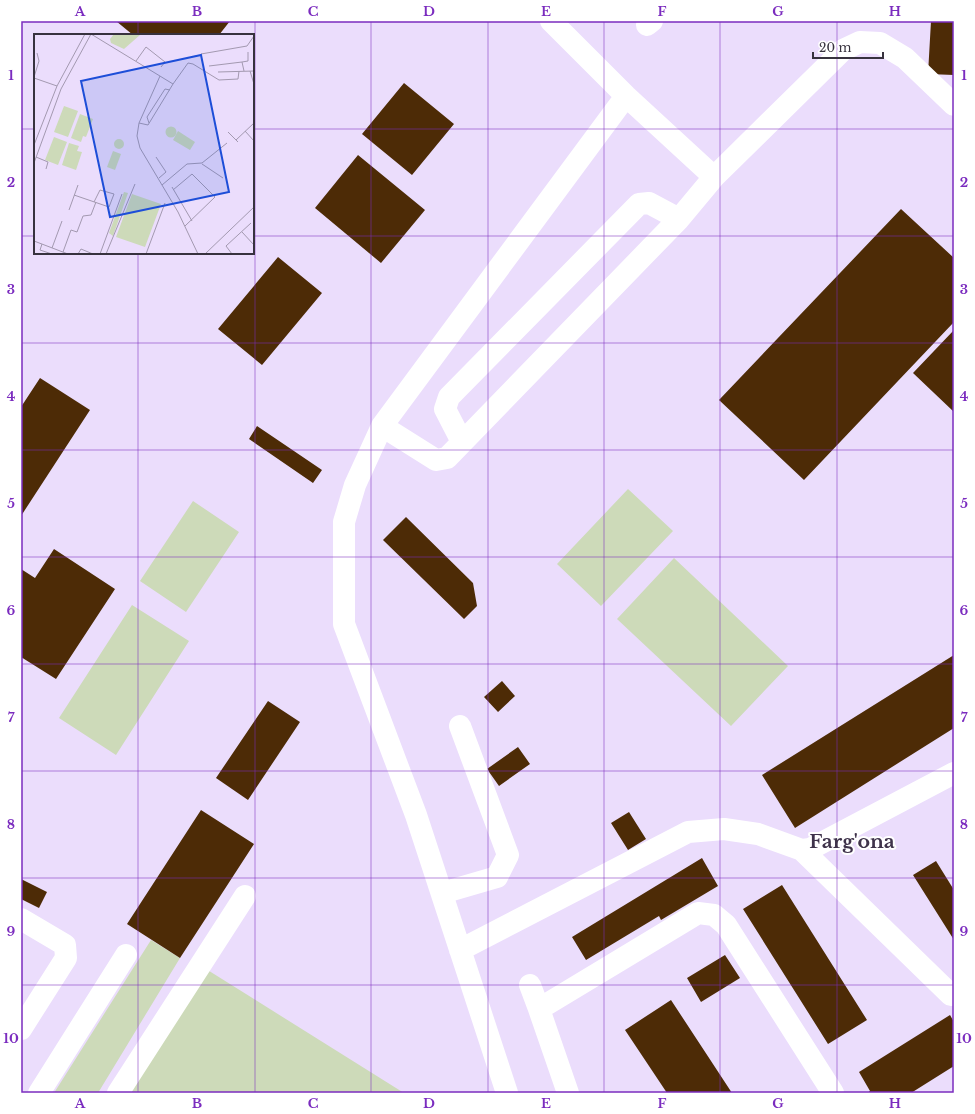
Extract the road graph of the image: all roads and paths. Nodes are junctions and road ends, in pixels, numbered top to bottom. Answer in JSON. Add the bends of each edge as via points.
{"nodes":[{"id":1,"x":550,"y":21,"type":"edge"},
{"id":2,"x":626,"y":96,"type":"junction"},
{"id":3,"x":954,"y":105,"type":"edge"},
{"id":4,"x":714,"y":177,"type":"junction"},
{"id":5,"x":679,"y":219,"type":"junction"},
{"id":6,"x":382,"y":426,"type":"junction"},
{"id":7,"x":462,"y":442,"type":"junction"},
{"id":8,"x":460,"y":726,"type":"dead end"},
{"id":9,"x":954,"y":773,"type":"edge"},
{"id":10,"x":802,"y":850,"type":"junction"},
{"id":11,"x":442,"y":893,"type":"junction"},
{"id":12,"x":245,"y":896,"type":"dead end"},
{"id":13,"x":21,"y":919,"type":"edge"},
{"id":14,"x":460,"y":950,"type":"junction"},
{"id":15,"x":126,"y":955,"type":"dead end"},
{"id":16,"x":530,"y":985,"type":"dead end"},
{"id":17,"x":951,"y":995,"type":"dead end"},
{"id":18,"x":539,"y":1009,"type":"junction"},
{"id":19,"x":21,"y":1029,"type":"edge"},
{"id":20,"x":39,"y":1093,"type":"edge"},
{"id":21,"x":118,"y":1093,"type":"edge"},
{"id":22,"x":507,"y":1093,"type":"edge"},
{"id":23,"x":568,"y":1093,"type":"edge"},
{"id":24,"x":833,"y":1093,"type":"edge"}],
"edges":[{"from":1,"to":2,"type":"street"},
{"from":2,"to":4,"type":"street"},
{"from":2,"to":6,"type":"street"},
{"from":3,"to":4,"type":"street","via":[[905,58],[880,43],[860,42],[843,50]]},
{"from":4,"to":5,"type":"street"},
{"from":5,"to":7,"type":"street"},
{"from":5,"to":7,"type":"street","via":[[649,203],[639,204],[449,397],[445,409]]},
{"from":6,"to":7,"type":"street","via":[[436,460],[447,458]]},
{"from":6,"to":11,"type":"street","via":[[355,485],[344,522],[344,624],[416,815]]},
{"from":8,"to":11,"type":"street","via":[[508,855],[497,877]]},
{"from":9,"to":10,"type":"street","via":[[810,849]]},
{"from":10,"to":14,"type":"street","via":[[758,834],[724,828],[688,832]]},
{"from":10,"to":17,"type":"street"},
{"from":11,"to":14,"type":"street"},
{"from":12,"to":21,"type":"street"},
{"from":13,"to":19,"type":"street","via":[[65,945],[66,958]]},
{"from":14,"to":22,"type":"street"},
{"from":15,"to":20,"type":"street"},
{"from":16,"to":18,"type":"street"},
{"from":18,"to":23,"type":"street"},
{"from":18,"to":24,"type":"street","via":[[698,913],[714,915],[726,925]]}]}
